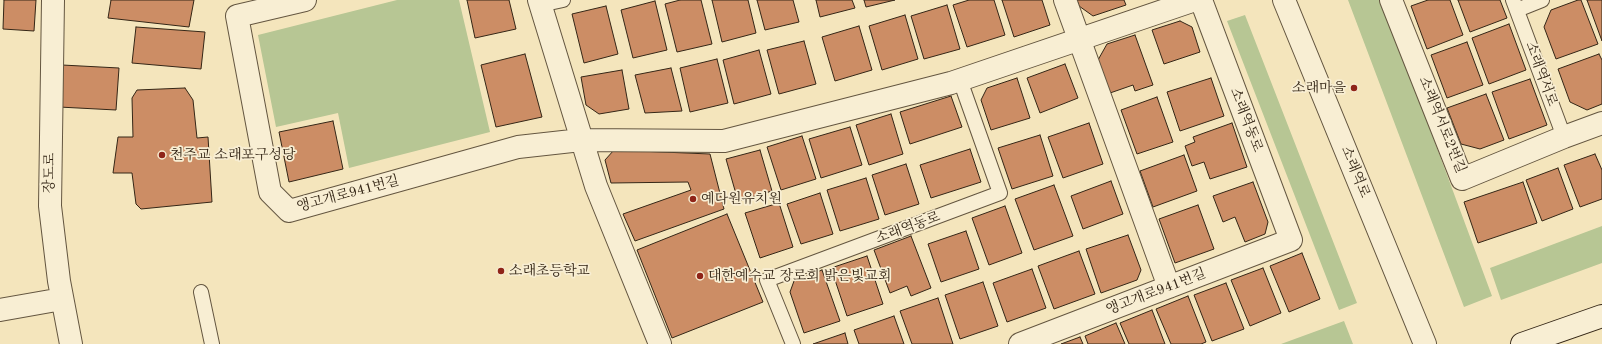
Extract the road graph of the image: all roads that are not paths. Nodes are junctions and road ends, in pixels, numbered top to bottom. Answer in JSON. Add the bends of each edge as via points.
{"nodes":[{"id":1,"x":53,"y":0,"type":"edge"},
{"id":2,"x":305,"y":0,"type":"edge"},
{"id":3,"x":563,"y":0,"type":"edge"},
{"id":4,"x":1065,"y":0,"type":"edge"},
{"id":5,"x":1195,"y":0,"type":"edge"},
{"id":6,"x":1201,"y":0,"type":"edge"},
{"id":7,"x":1284,"y":0,"type":"edge"},
{"id":8,"x":1391,"y":0,"type":"edge"},
{"id":9,"x":1542,"y":0,"type":"edge"},
{"id":10,"x":540,"y":3,"type":"edge"},
{"id":11,"x":1515,"y":5,"type":"edge"},
{"id":12,"x":1080,"y":39,"type":"junction"},
{"id":13,"x":960,"y":80,"type":"junction"},
{"id":14,"x":1602,"y":123,"type":"edge"},
{"id":15,"x":1564,"y":137,"type":"junction"},
{"id":16,"x":582,"y":140,"type":"junction"},
{"id":17,"x":1291,"y":240,"type":"joint"},
{"id":18,"x":1169,"y":287,"type":"junction"},
{"id":19,"x":201,"y":292,"type":"dead end"},
{"id":20,"x":62,"y":299,"type":"junction"},
{"id":21,"x":0,"y":310,"type":"edge"},
{"id":22,"x":1602,"y":316,"type":"edge"},
{"id":23,"x":72,"y":344,"type":"edge"},
{"id":24,"x":212,"y":344,"type":"edge"},
{"id":25,"x":660,"y":344,"type":"edge"},
{"id":26,"x":793,"y":344,"type":"edge"},
{"id":27,"x":1020,"y":344,"type":"edge"},
{"id":28,"x":1425,"y":344,"type":"edge"},
{"id":29,"x":1522,"y":344,"type":"edge"}],
"edges":[{"from":1,"to":20,"type":"street","name":"장도로","via":[[50,206]]},
{"from":2,"to":16,"type":"street","name":"앵고개로941번길","via":[[237,16],[270,192],[288,211],[518,147]]},
{"from":3,"to":10,"type":"lane"},
{"from":4,"to":12,"type":"street"},
{"from":5,"to":12,"type":"street"},
{"from":6,"to":17,"type":"street","name":"소래역동로"},
{"from":7,"to":28,"type":"street","name":"소래역로"},
{"from":8,"to":15,"type":"street","name":"소래역서로2번길","via":[[1462,179]]},
{"from":9,"to":11,"type":"lane","name":"소래역서로"},
{"from":10,"to":16,"type":"street"},
{"from":11,"to":15,"type":"lane","name":"소래역서로"},
{"from":12,"to":13,"type":"street"},
{"from":12,"to":18,"type":"street"},
{"from":13,"to":16,"type":"street","via":[[724,141]]},
{"from":13,"to":26,"type":"lane","name":"소래역동로","via":[[1000,193],[767,280]]},
{"from":14,"to":15,"type":"street","name":"소래역서로2번길"},
{"from":16,"to":25,"type":"street","via":[[596,186]]},
{"from":17,"to":18,"type":"street","name":"앵고개로941번길"},
{"from":18,"to":27,"type":"street","name":"앵고개로941번길"},
{"from":19,"to":24,"type":"lane"},
{"from":20,"to":21,"type":"street"},
{"from":20,"to":23,"type":"street","name":"장도로"},
{"from":22,"to":29,"type":"street"}]}
